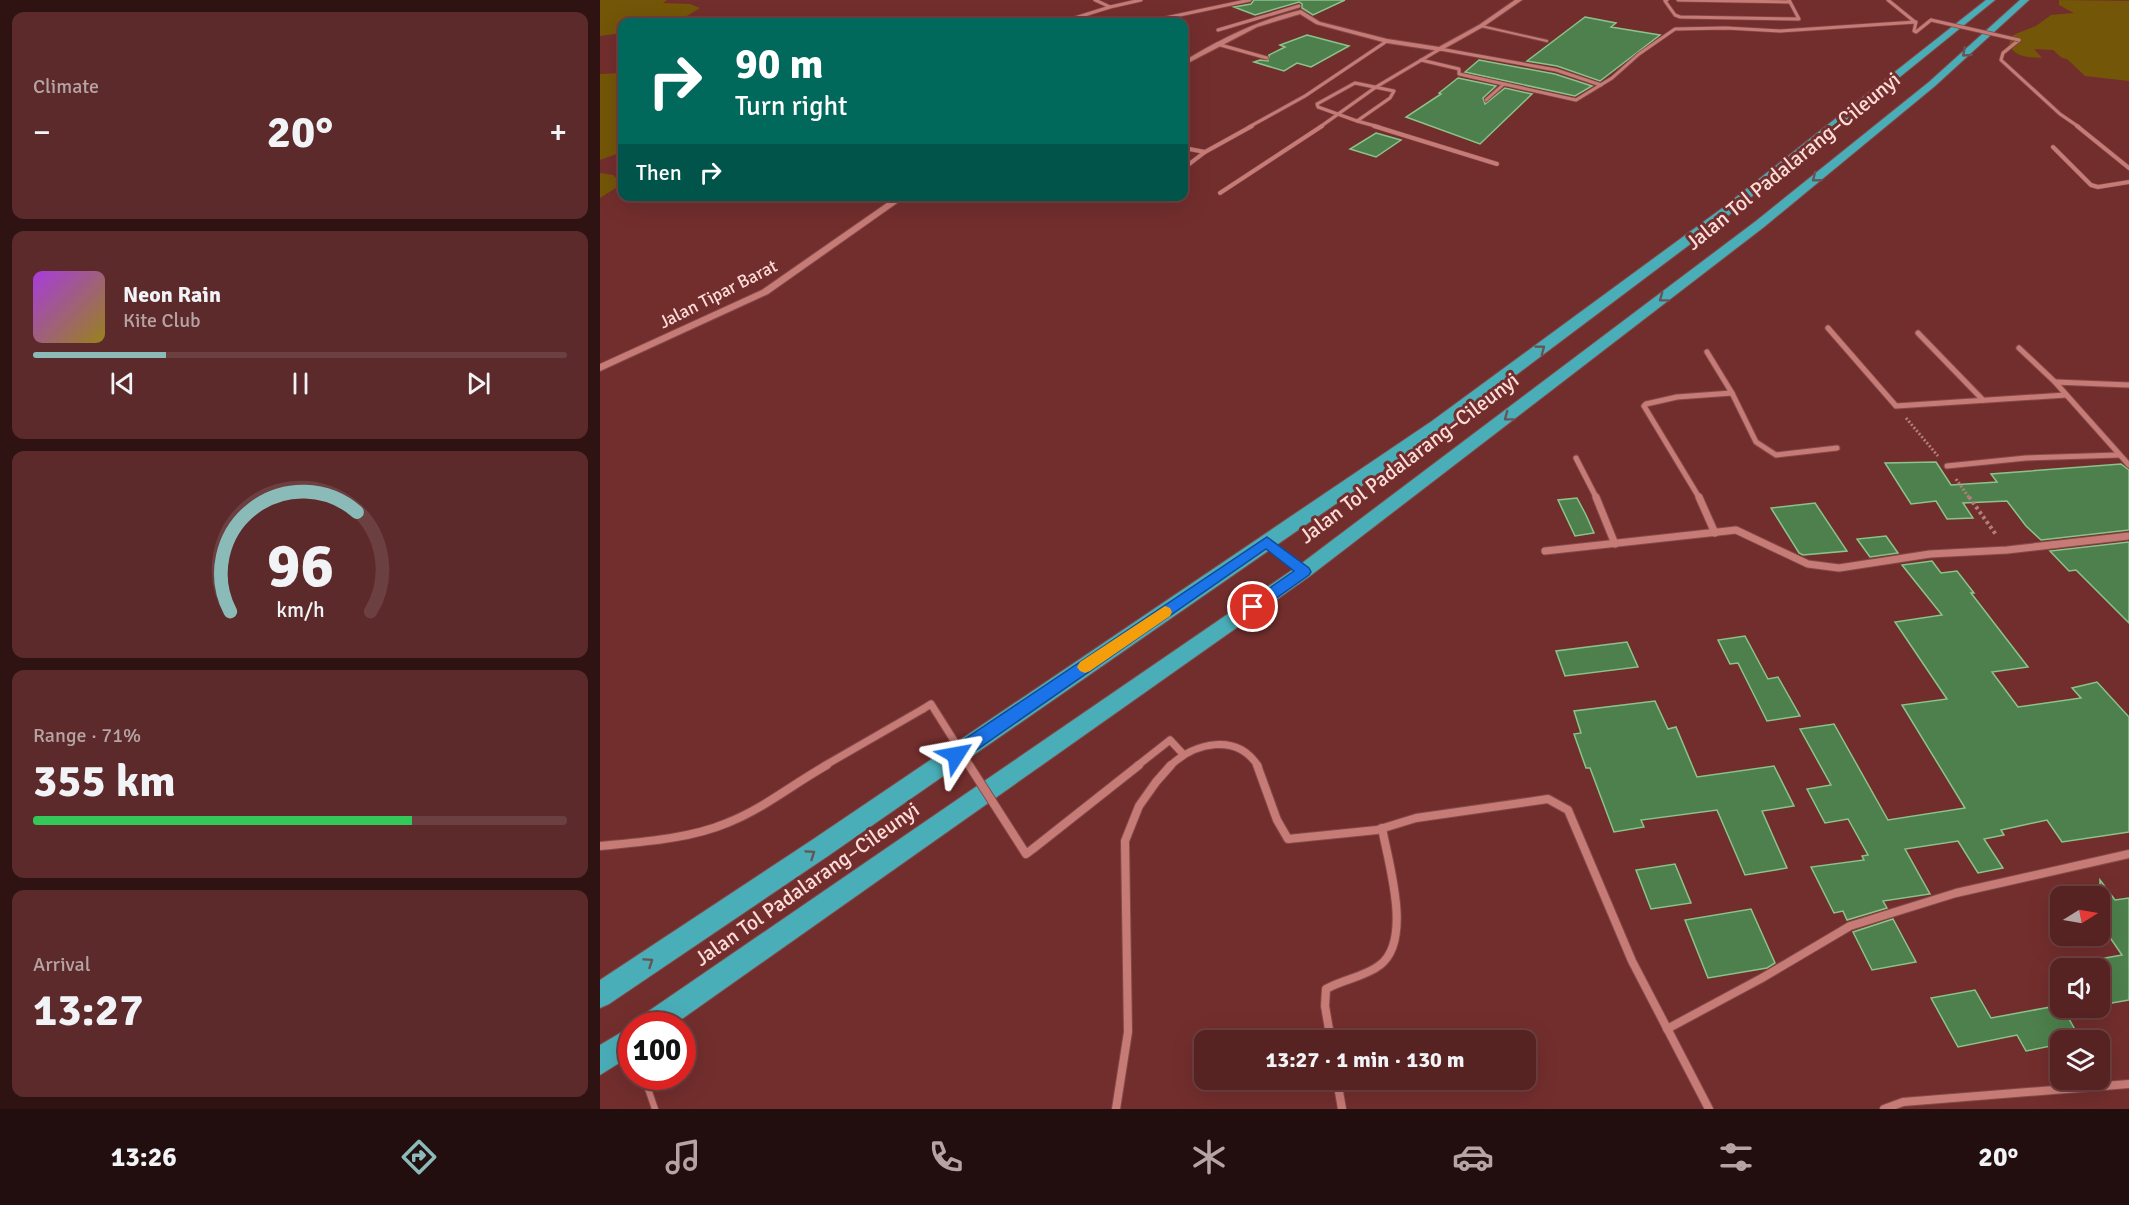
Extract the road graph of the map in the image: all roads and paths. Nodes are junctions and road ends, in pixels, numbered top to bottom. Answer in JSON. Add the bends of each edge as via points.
{"nodes":[{"id":1,"x":1095,"y":0,"type":"edge"},
{"id":2,"x":1141,"y":0,"type":"edge"},
{"id":3,"x":1250,"y":0,"type":"edge"},
{"id":4,"x":1297,"y":0,"type":"edge"},
{"id":5,"x":1519,"y":0,"type":"edge"},
{"id":6,"x":1667,"y":0,"type":"edge"},
{"id":7,"x":1678,"y":0,"type":"edge"},
{"id":8,"x":1888,"y":0,"type":"edge"},
{"id":9,"x":1991,"y":0,"type":"edge"},
{"id":10,"x":2025,"y":0,"type":"edge"},
{"id":11,"x":1789,"y":1,"type":"edge"},
{"id":12,"x":1110,"y":7,"type":"junction"},
{"id":13,"x":1300,"y":9,"type":"junction"},
{"id":14,"x":1075,"y":18,"type":"edge"},
{"id":15,"x":1165,"y":18,"type":"edge"},
{"id":16,"x":1916,"y":22,"type":"junction"},
{"id":17,"x":1481,"y":26,"type":"junction"},
{"id":18,"x":1218,"y":30,"type":"dead end"},
{"id":19,"x":1387,"y":41,"type":"junction"},
{"id":20,"x":1546,"y":41,"type":"dead end"},
{"id":21,"x":1217,"y":44,"type":"junction"},
{"id":22,"x":1440,"y":49,"type":"junction"},
{"id":23,"x":1267,"y":58,"type":"dead end"},
{"id":24,"x":1421,"y":60,"type":"junction"},
{"id":25,"x":1188,"y":61,"type":"edge"},
{"id":26,"x":1504,"y":84,"type":"junction"},
{"id":27,"x":1601,"y":85,"type":"junction"},
{"id":28,"x":1376,"y":87,"type":"junction"},
{"id":29,"x":1485,"y":100,"type":"dead end"},
{"id":30,"x":1336,"y":114,"type":"junction"},
{"id":31,"x":1357,"y":121,"type":"junction"},
{"id":32,"x":2053,"y":147,"type":"dead end"},
{"id":33,"x":1188,"y":149,"type":"edge"},
{"id":34,"x":1205,"y":152,"type":"junction"},
{"id":35,"x":1497,"y":164,"type":"dead end"},
{"id":36,"x":1188,"y":165,"type":"edge"},
{"id":37,"x":2129,"y":168,"type":"edge"},
{"id":38,"x":2129,"y":182,"type":"edge"},
{"id":39,"x":1220,"y":193,"type":"dead end"},
{"id":40,"x":896,"y":201,"type":"edge"},
{"id":41,"x":1828,"y":328,"type":"dead end"},
{"id":42,"x":1918,"y":333,"type":"dead end"},
{"id":43,"x":2019,"y":348,"type":"dead end"},
{"id":44,"x":1707,"y":352,"type":"dead end"},
{"id":45,"x":600,"y":368,"type":"edge"},
{"id":46,"x":2055,"y":382,"type":"junction"},
{"id":47,"x":2129,"y":385,"type":"edge"},
{"id":48,"x":1731,"y":393,"type":"junction"},
{"id":49,"x":2066,"y":395,"type":"junction"},
{"id":50,"x":1983,"y":400,"type":"junction"},
{"id":51,"x":1837,"y":448,"type":"dead end"},
{"id":52,"x":2119,"y":454,"type":"junction"},
{"id":53,"x":1576,"y":458,"type":"dead end"},
{"id":54,"x":2129,"y":465,"type":"edge"},
{"id":55,"x":1947,"y":466,"type":"dead end"},
{"id":56,"x":1715,"y":533,"type":"junction"},
{"id":57,"x":2129,"y":536,"type":"edge"},
{"id":58,"x":1267,"y":542,"type":"junction"},
{"id":59,"x":1615,"y":544,"type":"junction"},
{"id":60,"x":1545,"y":551,"type":"dead end"},
{"id":61,"x":1304,"y":572,"type":"junction"},
{"id":62,"x":1184,"y":754,"type":"junction"},
{"id":63,"x":1382,"y":828,"type":"junction"},
{"id":64,"x":600,"y":846,"type":"edge"},
{"id":65,"x":2129,"y":854,"type":"edge"},
{"id":66,"x":600,"y":994,"type":"edge"},
{"id":67,"x":669,"y":1012,"type":"edge"},
{"id":68,"x":1667,"y":1029,"type":"junction"},
{"id":69,"x":1329,"y":1030,"type":"edge"},
{"id":70,"x":618,"y":1048,"type":"edge"},
{"id":71,"x":600,"y":1061,"type":"edge"},
{"id":72,"x":2129,"y":1084,"type":"edge"},
{"id":73,"x":648,"y":1090,"type":"edge"},
{"id":74,"x":1339,"y":1090,"type":"edge"},
{"id":75,"x":1903,"y":1105,"type":"edge"},
{"id":76,"x":655,"y":1109,"type":"edge"},
{"id":77,"x":1116,"y":1109,"type":"edge"},
{"id":78,"x":1342,"y":1109,"type":"edge"},
{"id":79,"x":1708,"y":1109,"type":"edge"},
{"id":80,"x":1884,"y":1109,"type":"edge"}],
"edges":[{"from":1,"to":12,"type":"street"},
{"from":2,"to":12,"type":"street"},
{"from":3,"to":15,"type":"street"},
{"from":4,"to":13,"type":"street"},
{"from":5,"to":17,"type":"street"},
{"from":6,"to":11,"type":"street","via":[[1680,17],[1799,19]]},
{"from":7,"to":11,"type":"street"},
{"from":8,"to":16,"type":"street"},
{"from":58,"to":9,"type":"highway","name":"Jalan Tol Padalarang–Cileunyi","one_way":true,"via":[[1438,425],[1715,220]]},
{"from":10,"to":61,"type":"highway","name":"Jalan Tol Padalarang–Cileunyi","one_way":true,"via":[[1932,84],[1760,224]]},
{"from":12,"to":14,"type":"street"},
{"from":13,"to":18,"type":"street"},
{"from":13,"to":19,"type":"street","via":[[1318,23]]},
{"from":13,"to":21,"type":"street"},
{"from":16,"to":27,"type":"street","via":[[1780,31],[1675,29]]},
{"from":16,"to":37,"type":"street","bridge":true,"via":[[1914,31],[1918,32],[1931,20],[2019,40],[2003,53],[2001,60],[2060,114]]},
{"from":17,"to":20,"type":"lane"},
{"from":17,"to":22,"type":"street"},
{"from":19,"to":22,"type":"street"},
{"from":19,"to":34,"type":"street","via":[[1305,96]]},
{"from":21,"to":23,"type":"street"},
{"from":21,"to":25,"type":"street"},
{"from":22,"to":24,"type":"street"},
{"from":22,"to":27,"type":"street","via":[[1556,70]]},
{"from":24,"to":26,"type":"street"},
{"from":24,"to":28,"type":"street"},
{"from":26,"to":27,"type":"street","via":[[1573,100]]},
{"from":26,"to":29,"type":"street"},
{"from":28,"to":30,"type":"street"},
{"from":28,"to":30,"type":"street","via":[[1359,82],[1349,84],[1317,104]]},
{"from":28,"to":31,"type":"street","via":[[1394,93]]},
{"from":30,"to":31,"type":"street"},
{"from":30,"to":39,"type":"street"},
{"from":31,"to":35,"type":"street"},
{"from":32,"to":38,"type":"street","via":[[2091,185]]},
{"from":33,"to":34,"type":"street"},
{"from":34,"to":36,"type":"street"},
{"from":40,"to":45,"type":"street","name":"Jalan Tipar Barat","via":[[765,292]]},
{"from":41,"to":50,"type":"street","via":[[1896,406]]},
{"from":42,"to":50,"type":"street"},
{"from":43,"to":46,"type":"street"},
{"from":44,"to":48,"type":"street"},
{"from":46,"to":47,"type":"street"},
{"from":46,"to":49,"type":"street"},
{"from":48,"to":51,"type":"street","via":[[1756,442],[1776,455]]},
{"from":48,"to":56,"type":"street","via":[[1677,397],[1644,406],[1706,507]]},
{"from":49,"to":50,"type":"street"},
{"from":49,"to":52,"type":"street"},
{"from":52,"to":54,"type":"street"},
{"from":52,"to":55,"type":"street"},
{"from":53,"to":59,"type":"street"},
{"from":56,"to":57,"type":"street","via":[[1739,531],[1808,564],[1839,568],[1930,554]]},
{"from":56,"to":59,"type":"street"},
{"from":58,"to":61,"type":"lane"},
{"from":66,"to":58,"type":"highway","name":"Jalan Tol Padalarang–Cileunyi","one_way":true},
{"from":59,"to":60,"type":"street"},
{"from":61,"to":67,"type":"highway","name":"Jalan Tol Padalarang–Cileunyi"},
{"from":62,"to":63,"type":"street","via":[[1214,745],[1243,748],[1266,784],[1288,839]]},
{"from":62,"to":64,"type":"street","bridge":true,"via":[[1170,740],[1026,854],[931,704],[726,824],[661,840]]},
{"from":62,"to":77,"type":"street","via":[[1144,798],[1127,828],[1128,1032]]},
{"from":63,"to":68,"type":"street","via":[[1416,818],[1548,799],[1568,810],[1632,961]]},
{"from":63,"to":69,"type":"street","via":[[1396,937],[1390,955],[1379,966],[1336,982],[1326,990]]},
{"from":65,"to":68,"type":"street","via":[[1956,893],[1850,926]]},
{"from":68,"to":79,"type":"street"},
{"from":70,"to":71,"type":"highway"},
{"from":72,"to":75,"type":"street"},
{"from":73,"to":76,"type":"lane"},
{"from":74,"to":78,"type":"street"},
{"from":75,"to":80,"type":"street"}]}
